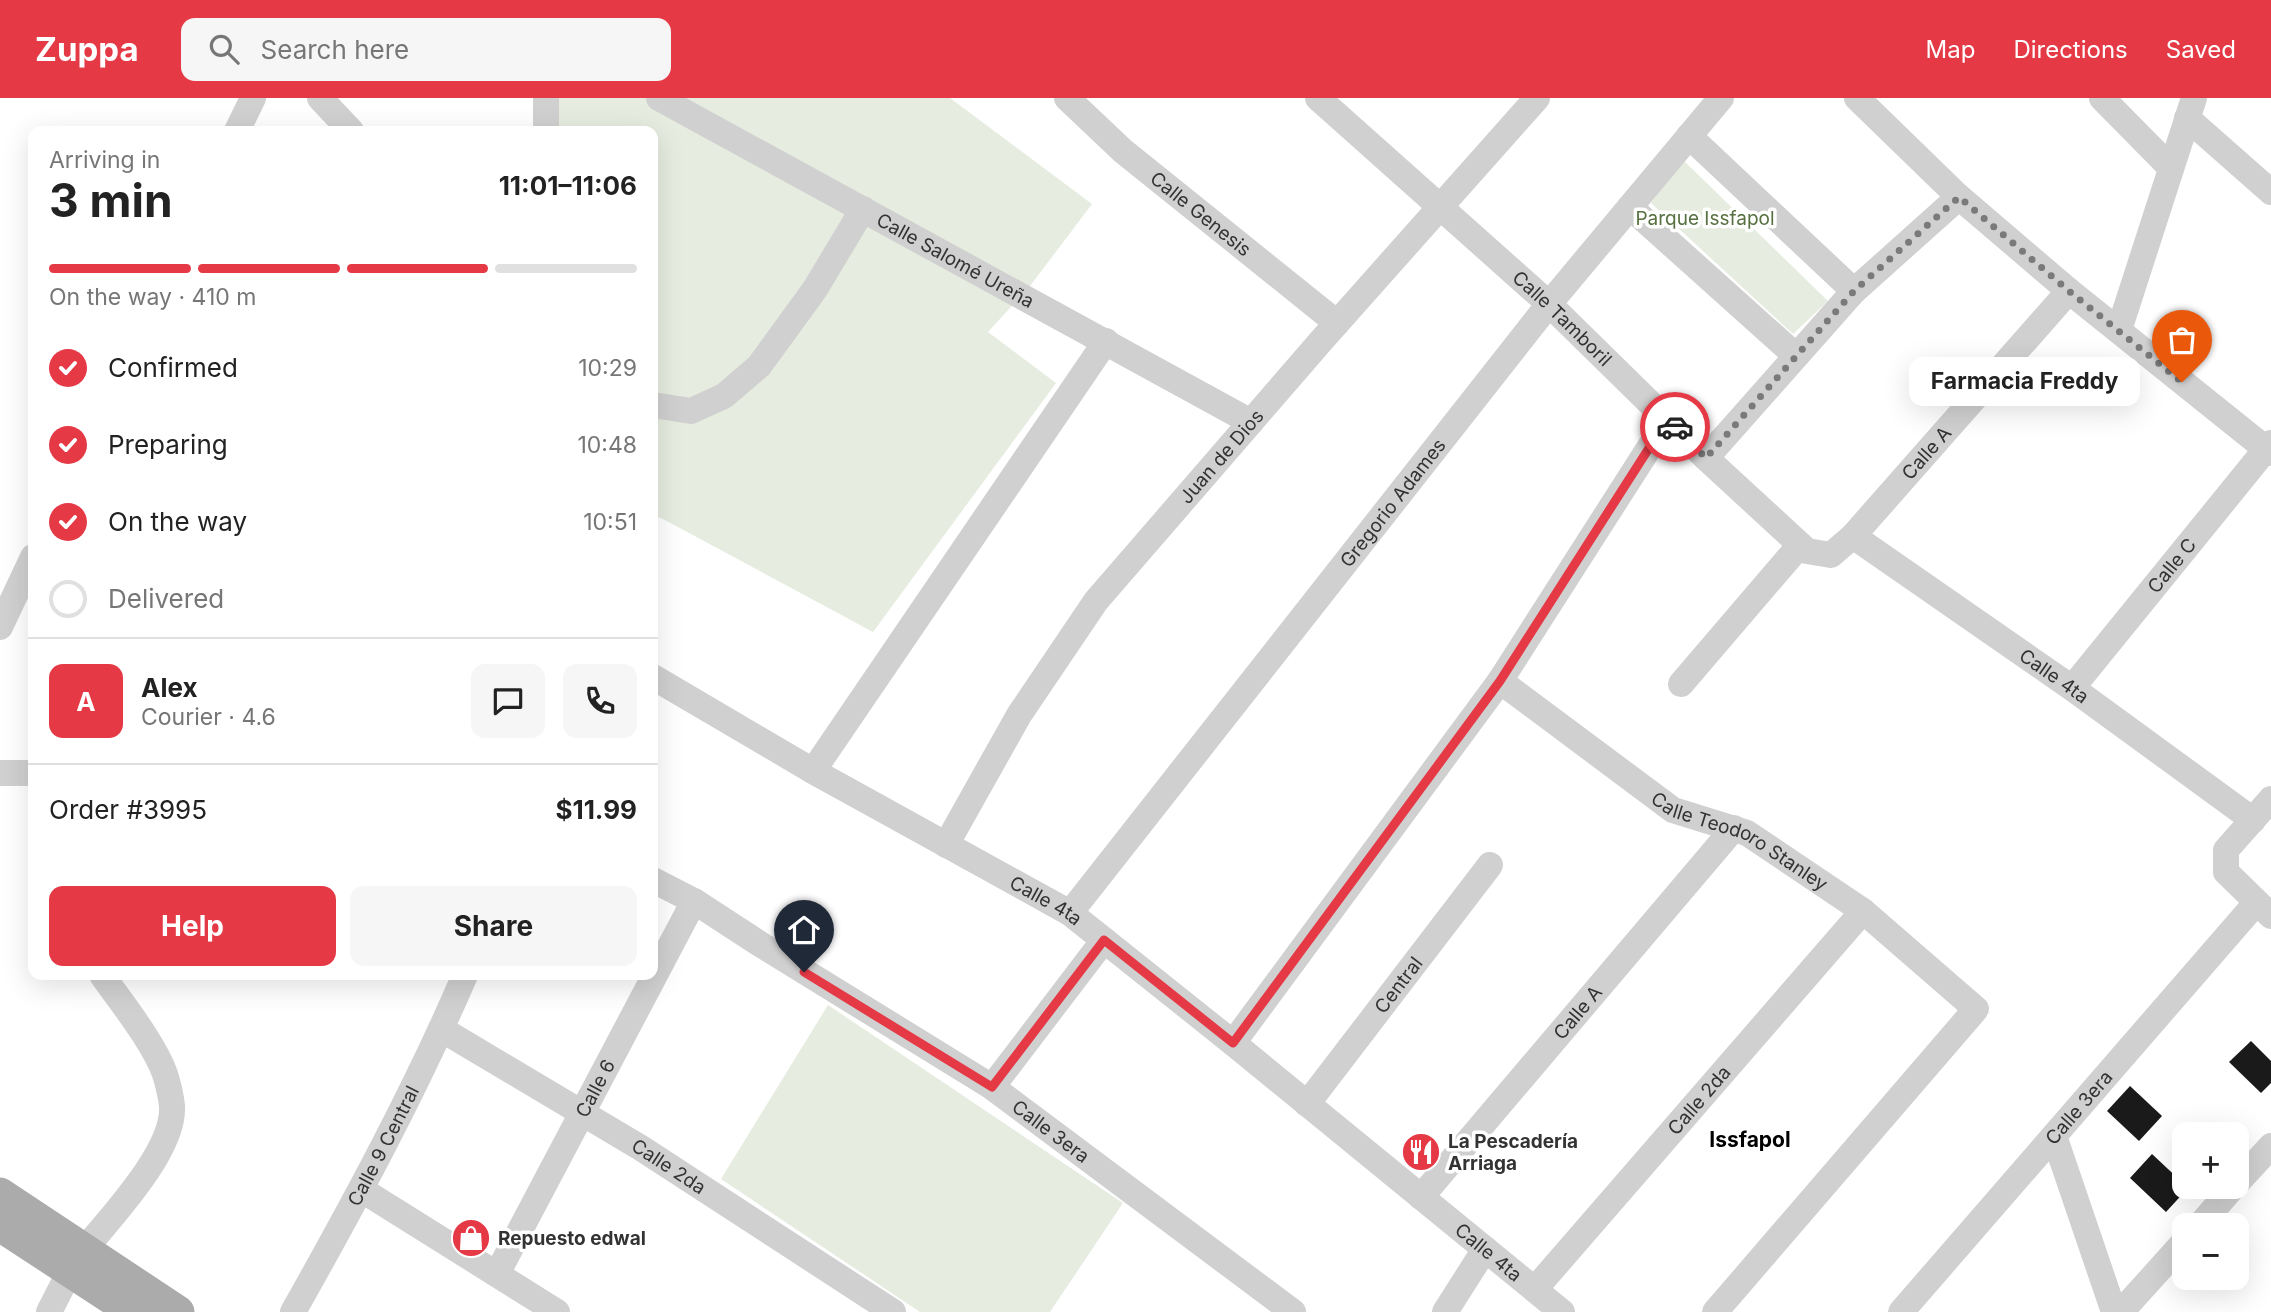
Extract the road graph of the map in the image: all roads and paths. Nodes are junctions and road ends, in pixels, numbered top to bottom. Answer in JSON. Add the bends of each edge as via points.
{"nodes":[{"id":1,"x":253,"y":98,"type":"edge"},
{"id":2,"x":320,"y":98,"type":"edge"},
{"id":3,"x":545,"y":98,"type":"edge"},
{"id":4,"x":659,"y":98,"type":"edge"},
{"id":5,"x":1067,"y":98,"type":"edge"},
{"id":6,"x":1318,"y":98,"type":"edge"},
{"id":7,"x":1537,"y":98,"type":"edge"},
{"id":8,"x":1721,"y":98,"type":"edge"},
{"id":9,"x":1857,"y":98,"type":"edge"},
{"id":10,"x":2102,"y":98,"type":"edge"},
{"id":11,"x":2191,"y":108,"type":"edge"},
{"id":12,"x":239,"y":126,"type":"edge"},
{"id":13,"x":346,"y":126,"type":"edge"},
{"id":14,"x":546,"y":126,"type":"edge"},
{"id":15,"x":1689,"y":136,"type":"junction"},
{"id":16,"x":2171,"y":168,"type":"junction"},
{"id":17,"x":2271,"y":192,"type":"edge"},
{"id":18,"x":1959,"y":197,"type":"junction"},
{"id":19,"x":1440,"y":206,"type":"junction"},
{"id":20,"x":1630,"y":207,"type":"junction"},
{"id":21,"x":863,"y":209,"type":"junction"},
{"id":22,"x":1854,"y":291,"type":"junction"},
{"id":23,"x":2069,"y":291,"type":"junction"},
{"id":24,"x":1549,"y":304,"type":"junction"},
{"id":25,"x":1337,"y":323,"type":"junction"},
{"id":26,"x":2119,"y":330,"type":"junction"},
{"id":27,"x":1106,"y":341,"type":"junction"},
{"id":28,"x":1796,"y":356,"type":"junction"},
{"id":29,"x":658,"y":406,"type":"edge"},
{"id":30,"x":1667,"y":420,"type":"junction"},
{"id":31,"x":1251,"y":422,"type":"junction"},
{"id":32,"x":2270,"y":449,"type":"edge"},
{"id":33,"x":1706,"y":458,"type":"junction"},
{"id":34,"x":1853,"y":536,"type":"junction"},
{"id":35,"x":1800,"y":545,"type":"junction"},
{"id":36,"x":28,"y":568,"type":"edge"},
{"id":37,"x":0,"y":627,"type":"edge"},
{"id":38,"x":658,"y":680,"type":"edge"},
{"id":39,"x":1500,"y":681,"type":"junction"},
{"id":40,"x":1681,"y":684,"type":"dead end"},
{"id":41,"x":2072,"y":688,"type":"junction"},
{"id":42,"x":813,"y":771,"type":"junction"},
{"id":43,"x":0,"y":773,"type":"edge"},
{"id":44,"x":28,"y":773,"type":"edge"},
{"id":45,"x":2271,"y":799,"type":"edge"},
{"id":46,"x":2253,"y":820,"type":"junction"},
{"id":47,"x":1734,"y":828,"type":"junction"},
{"id":48,"x":946,"y":845,"type":"junction"},
{"id":49,"x":1490,"y":865,"type":"dead end"},
{"id":50,"x":658,"y":883,"type":"edge"},
{"id":51,"x":694,"y":901,"type":"junction"},
{"id":52,"x":2264,"y":909,"type":"edge"},
{"id":53,"x":1863,"y":911,"type":"junction"},
{"id":54,"x":1070,"y":913,"type":"junction"},
{"id":55,"x":1104,"y":940,"type":"junction"},
{"id":56,"x":658,"y":969,"type":"edge"},
{"id":57,"x":105,"y":980,"type":"edge"},
{"id":58,"x":463,"y":980,"type":"edge"},
{"id":59,"x":652,"y":980,"type":"edge"},
{"id":60,"x":441,"y":1029,"type":"junction"},
{"id":61,"x":1233,"y":1043,"type":"junction"},
{"id":62,"x":992,"y":1087,"type":"junction"},
{"id":63,"x":1307,"y":1104,"type":"junction"},
{"id":64,"x":582,"y":1113,"type":"junction"},
{"id":65,"x":2054,"y":1136,"type":"junction"},
{"id":66,"x":2271,"y":1146,"type":"edge"},
{"id":67,"x":2249,"y":1170,"type":"edge"},
{"id":68,"x":362,"y":1190,"type":"junction"},
{"id":69,"x":0,"y":1194,"type":"edge"},
{"id":70,"x":1421,"y":1197,"type":"junction"},
{"id":71,"x":2223,"y":1199,"type":"edge"},
{"id":72,"x":2210,"y":1213,"type":"edge"},
{"id":73,"x":2,"y":1231,"type":"edge"},
{"id":74,"x":1485,"y":1249,"type":"junction"},
{"id":75,"x":2172,"y":1255,"type":"edge"},
{"id":76,"x":77,"y":1261,"type":"junction"},
{"id":77,"x":497,"y":1275,"type":"junction"},
{"id":78,"x":1535,"y":1289,"type":"junction"},
{"id":79,"x":49,"y":1312,"type":"edge"},
{"id":80,"x":133,"y":1312,"type":"edge"},
{"id":81,"x":178,"y":1312,"type":"edge"},
{"id":82,"x":293,"y":1312,"type":"edge"},
{"id":83,"x":557,"y":1312,"type":"edge"},
{"id":84,"x":893,"y":1312,"type":"edge"},
{"id":85,"x":1293,"y":1312,"type":"edge"},
{"id":86,"x":1445,"y":1312,"type":"edge"},
{"id":87,"x":1562,"y":1312,"type":"edge"},
{"id":88,"x":1715,"y":1312,"type":"edge"},
{"id":89,"x":1901,"y":1312,"type":"edge"},
{"id":90,"x":2113,"y":1312,"type":"edge"},
{"id":91,"x":2121,"y":1312,"type":"edge"}],
"edges":[{"from":1,"to":12,"type":"street"},
{"from":2,"to":13,"type":"street"},
{"from":3,"to":14,"type":"street"},
{"from":4,"to":21,"type":"street","name":"Calle Salomé Ureña"},
{"from":5,"to":25,"type":"street","name":"Calle Genesis","via":[[1123,151]]},
{"from":6,"to":19,"type":"street","name":"Calle Tamboril"},
{"from":7,"to":19,"type":"street","name":"Juan de Dios"},
{"from":8,"to":15,"type":"street","name":"Gregorio Adames"},
{"from":9,"to":18,"type":"street"},
{"from":10,"to":16,"type":"street"},
{"from":11,"to":16,"type":"street"},
{"from":11,"to":17,"type":"street"},
{"from":15,"to":20,"type":"street","name":"Gregorio Adames"},
{"from":15,"to":22,"type":"street"},
{"from":16,"to":26,"type":"street"},
{"from":18,"to":22,"type":"street"},
{"from":18,"to":23,"type":"street"},
{"from":19,"to":24,"type":"street","name":"Calle Tamboril"},
{"from":19,"to":25,"type":"street","name":"Juan de Dios"},
{"from":20,"to":24,"type":"street","name":"Gregorio Adames"},
{"from":20,"to":28,"type":"street"},
{"from":21,"to":27,"type":"street","name":"Calle Salomé Ureña"},
{"from":21,"to":29,"type":"street","via":[[815,289],[759,366],[724,396],[691,411]]},
{"from":22,"to":28,"type":"street"},
{"from":23,"to":26,"type":"street"},
{"from":23,"to":34,"type":"street","name":"Calle A"},
{"from":24,"to":30,"type":"street","name":"Calle Tamboril"},
{"from":24,"to":54,"type":"street","name":"Gregorio Adames"},
{"from":25,"to":31,"type":"street","name":"Juan de Dios"},
{"from":26,"to":32,"type":"street"},
{"from":27,"to":31,"type":"street","name":"Calle Salomé Ureña"},
{"from":27,"to":42,"type":"street"},
{"from":28,"to":33,"type":"street"},
{"from":30,"to":33,"type":"street","name":"Calle Tamboril"},
{"from":30,"to":39,"type":"street"},
{"from":31,"to":48,"type":"street","name":"Juan de Dios","via":[[1096,601],[1019,715]]},
{"from":32,"to":41,"type":"street","name":"Calle C"},
{"from":33,"to":35,"type":"street","name":"Calle Tamboril"},
{"from":34,"to":35,"type":"street","name":"Calle A","via":[[1831,555],[1807,551]]},
{"from":34,"to":41,"type":"street","name":"Calle 4ta"},
{"from":35,"to":40,"type":"street"},
{"from":36,"to":37,"type":"street"},
{"from":38,"to":42,"type":"street","name":"Calle 4ta"},
{"from":39,"to":47,"type":"street","name":"Calle Teodoro Stanley","via":[[1673,810]]},
{"from":39,"to":61,"type":"street"},
{"from":41,"to":46,"type":"street","name":"Calle 4ta"},
{"from":42,"to":48,"type":"street","name":"Calle 4ta"},
{"from":43,"to":44,"type":"street"},
{"from":45,"to":46,"type":"street"},
{"from":46,"to":52,"type":"street","via":[[2225,850],[2225,872]]},
{"from":47,"to":53,"type":"street","name":"Calle Teodoro Stanley"},
{"from":47,"to":70,"type":"street","name":"Calle A"},
{"from":48,"to":54,"type":"street","name":"Calle 4ta"},
{"from":49,"to":63,"type":"street","name":"Central"},
{"from":50,"to":51,"type":"street","name":"Calle 3era"},
{"from":51,"to":56,"type":"street","name":"Calle 6"},
{"from":51,"to":62,"type":"street","name":"Calle 3era"},
{"from":52,"to":65,"type":"street","name":"Calle 3era"},
{"from":53,"to":78,"type":"street","name":"Calle 2da"},
{"from":53,"to":88,"type":"street","name":"Calle Teodoro Stanley","via":[[1976,1009]]},
{"from":54,"to":55,"type":"street","name":"Calle 4ta"},
{"from":55,"to":61,"type":"street","name":"Calle 4ta"},
{"from":55,"to":62,"type":"street"},
{"from":57,"to":76,"type":"street","via":[[164,1073],[172,1108],[165,1140],[146,1174]]},
{"from":58,"to":60,"type":"street","name":"Calle 9 Central"},
{"from":59,"to":64,"type":"street","name":"Calle 6"},
{"from":60,"to":64,"type":"street","name":"Calle 2da"},
{"from":60,"to":68,"type":"street","name":"Calle 9 Central"},
{"from":61,"to":63,"type":"street","name":"Calle 4ta"},
{"from":62,"to":85,"type":"street","name":"Calle 3era"},
{"from":63,"to":70,"type":"street","name":"Calle 4ta"},
{"from":64,"to":77,"type":"street","name":"Calle 6"},
{"from":64,"to":84,"type":"street","name":"Calle 2da"},
{"from":65,"to":89,"type":"street","name":"Calle 3era"},
{"from":65,"to":90,"type":"street"},
{"from":66,"to":67,"type":"street"},
{"from":68,"to":77,"type":"street"},
{"from":68,"to":82,"type":"street","name":"Calle 9 Central"},
{"from":69,"to":76,"type":"main road"},
{"from":70,"to":74,"type":"street","name":"Calle 4ta"},
{"from":71,"to":72,"type":"street"},
{"from":73,"to":76,"type":"main road"},
{"from":74,"to":78,"type":"street","name":"Calle 4ta"},
{"from":74,"to":86,"type":"street"},
{"from":75,"to":91,"type":"street"},
{"from":76,"to":79,"type":"street"},
{"from":76,"to":80,"type":"main road"},
{"from":76,"to":81,"type":"main road"},
{"from":77,"to":83,"type":"street"},
{"from":78,"to":87,"type":"street","name":"Calle 4ta"}]}
